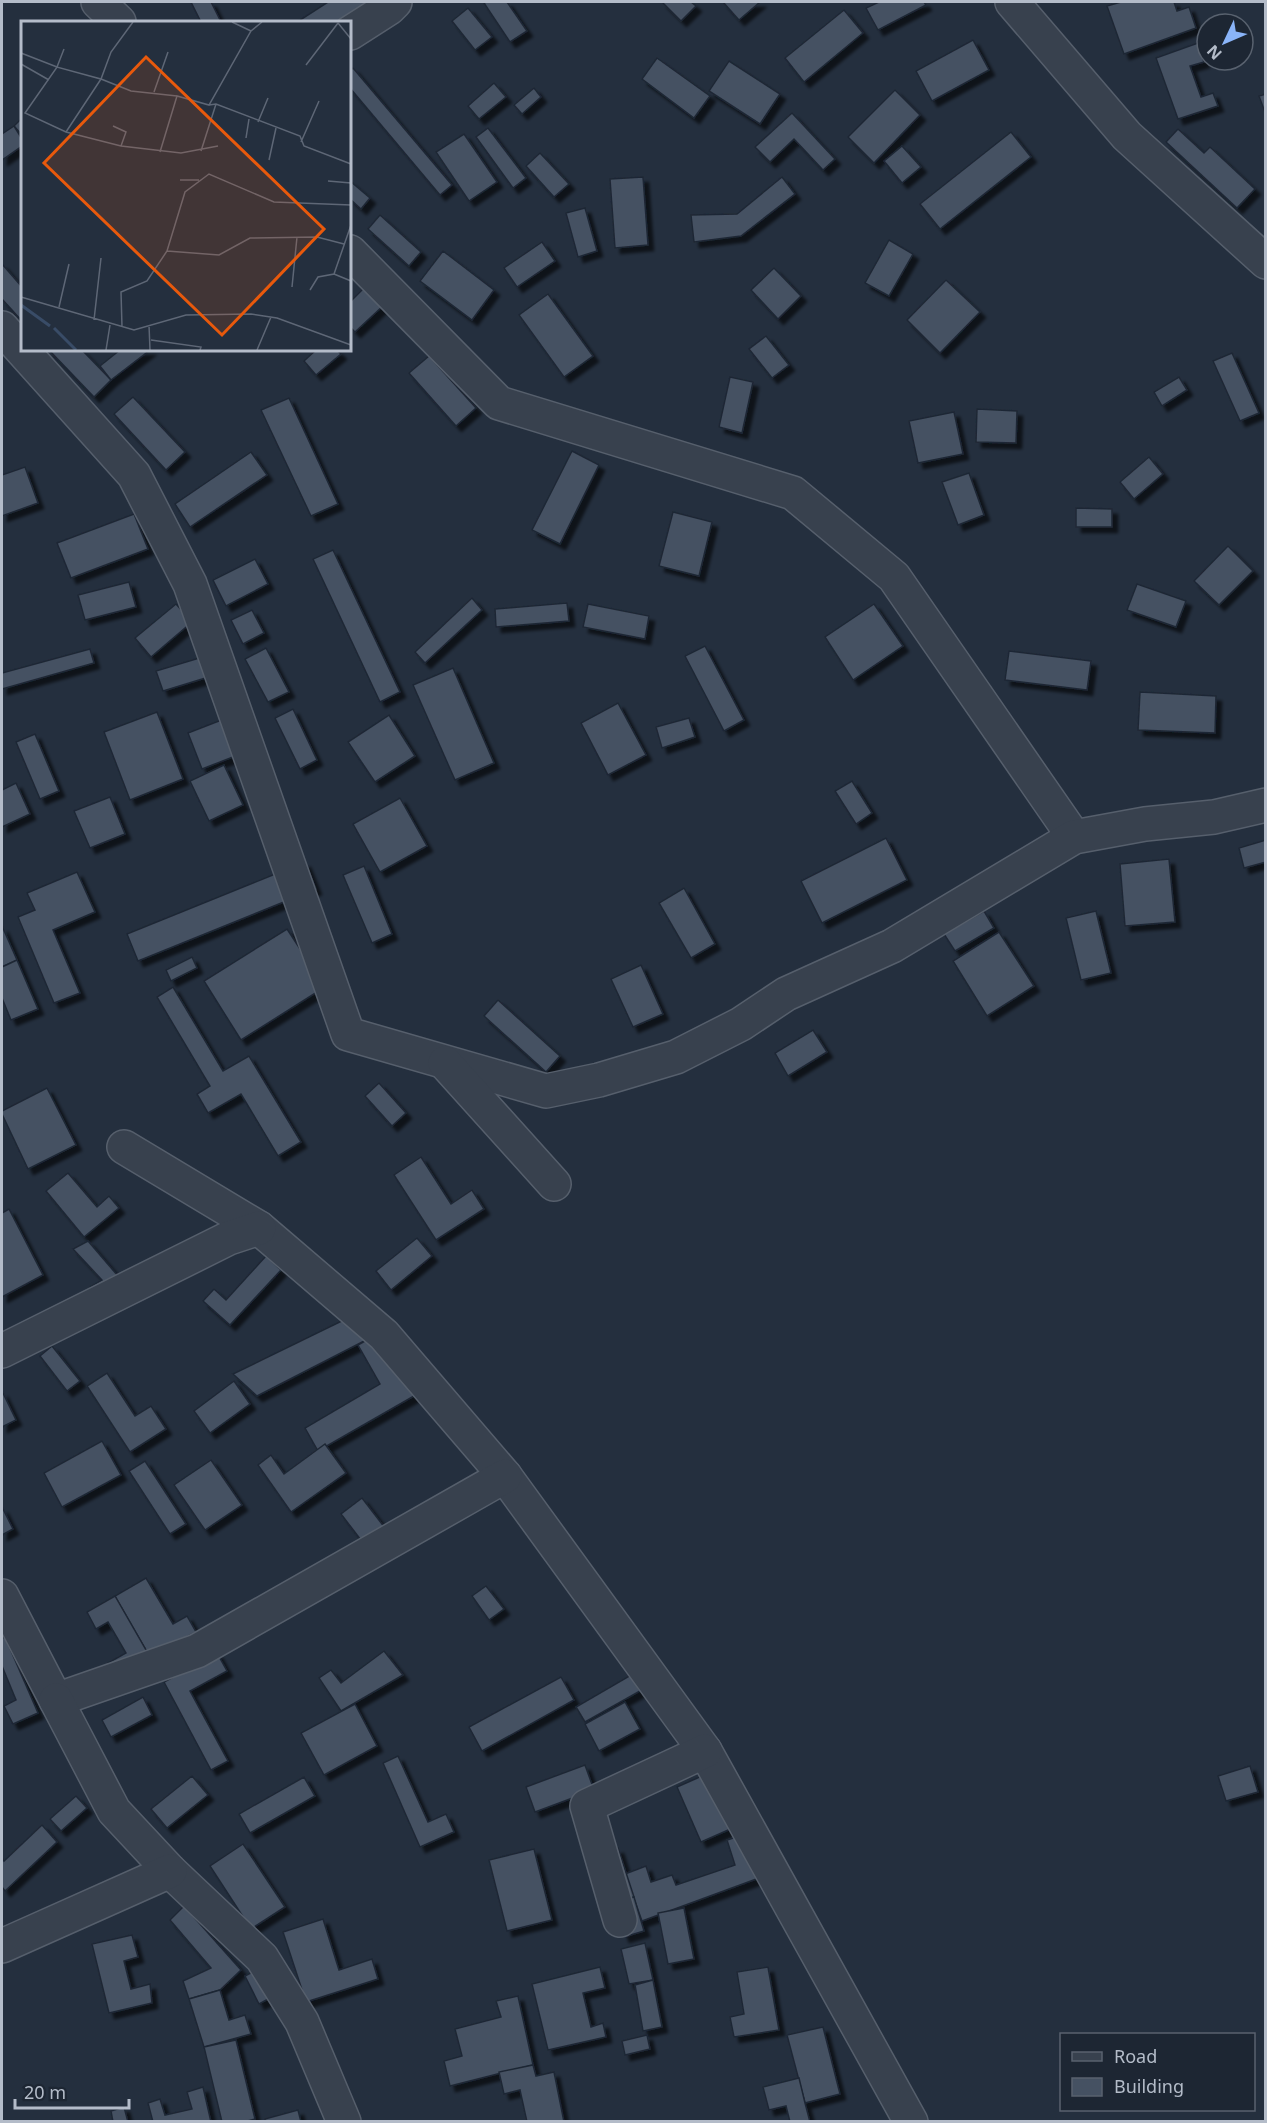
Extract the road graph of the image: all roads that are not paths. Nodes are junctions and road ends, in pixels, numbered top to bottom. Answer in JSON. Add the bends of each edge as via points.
{"nodes":[{"id":1,"x":98,"y":2,"type":"edge"},
{"id":2,"x":395,"y":2,"type":"edge"},
{"id":3,"x":1012,"y":2,"type":"edge"},
{"id":4,"x":118,"y":21,"type":"edge"},
{"id":5,"x":351,"y":32,"type":"edge"},
{"id":6,"x":351,"y":253,"type":"edge"},
{"id":7,"x":1266,"y":262,"type":"edge"},
{"id":8,"x":2,"y":328,"type":"edge"},
{"id":9,"x":21,"y":349,"type":"edge"},
{"id":10,"x":23,"y":351,"type":"edge"},
{"id":11,"x":1266,"y":805,"type":"edge"},
{"id":12,"x":1074,"y":837,"type":"junction"},
{"id":13,"x":446,"y":1063,"type":"junction"},
{"id":14,"x":124,"y":1147,"type":"dead end"},
{"id":15,"x":554,"y":1184,"type":"dead end"},
{"id":16,"x":258,"y":1228,"type":"junction"},
{"id":17,"x":2,"y":1351,"type":"edge"},
{"id":18,"x":505,"y":1476,"type":"junction"},
{"id":19,"x":2,"y":1596,"type":"edge"},
{"id":20,"x":56,"y":1700,"type":"junction"},
{"id":21,"x":705,"y":1751,"type":"junction"},
{"id":22,"x":170,"y":1871,"type":"junction"},
{"id":23,"x":620,"y":1920,"type":"dead end"},
{"id":24,"x":2,"y":1946,"type":"edge"},
{"id":25,"x":344,"y":2121,"type":"edge"},
{"id":26,"x":910,"y":2121,"type":"edge"}],
"edges":[{"from":1,"to":4,"type":"street"},
{"from":2,"to":5,"type":"street"},
{"from":3,"to":7,"type":"street","via":[[1127,136]]},
{"from":6,"to":12,"type":"street","via":[[499,403],[793,493],[894,577]]},
{"from":8,"to":9,"type":"street"},
{"from":10,"to":13,"type":"street","via":[[134,475],[190,584],[348,1034]]},
{"from":11,"to":12,"type":"street","via":[[1214,817]]},
{"from":12,"to":13,"type":"street","via":[[892,945],[786,994],[741,1024],[676,1056],[599,1080],[546,1090]]},
{"from":13,"to":15,"type":"street"},
{"from":14,"to":16,"type":"street"},
{"from":16,"to":17,"type":"street","via":[[229,1238]]},
{"from":16,"to":18,"type":"street","via":[[384,1335]]},
{"from":18,"to":20,"type":"street","via":[[197,1651]]},
{"from":18,"to":21,"type":"street"},
{"from":19,"to":20,"type":"street"},
{"from":20,"to":22,"type":"street","via":[[114,1810]]},
{"from":21,"to":23,"type":"street","via":[[587,1806]]},
{"from":21,"to":26,"type":"street"},
{"from":22,"to":24,"type":"street"},
{"from":22,"to":25,"type":"street","via":[[262,1958],[302,2022]]}]}
